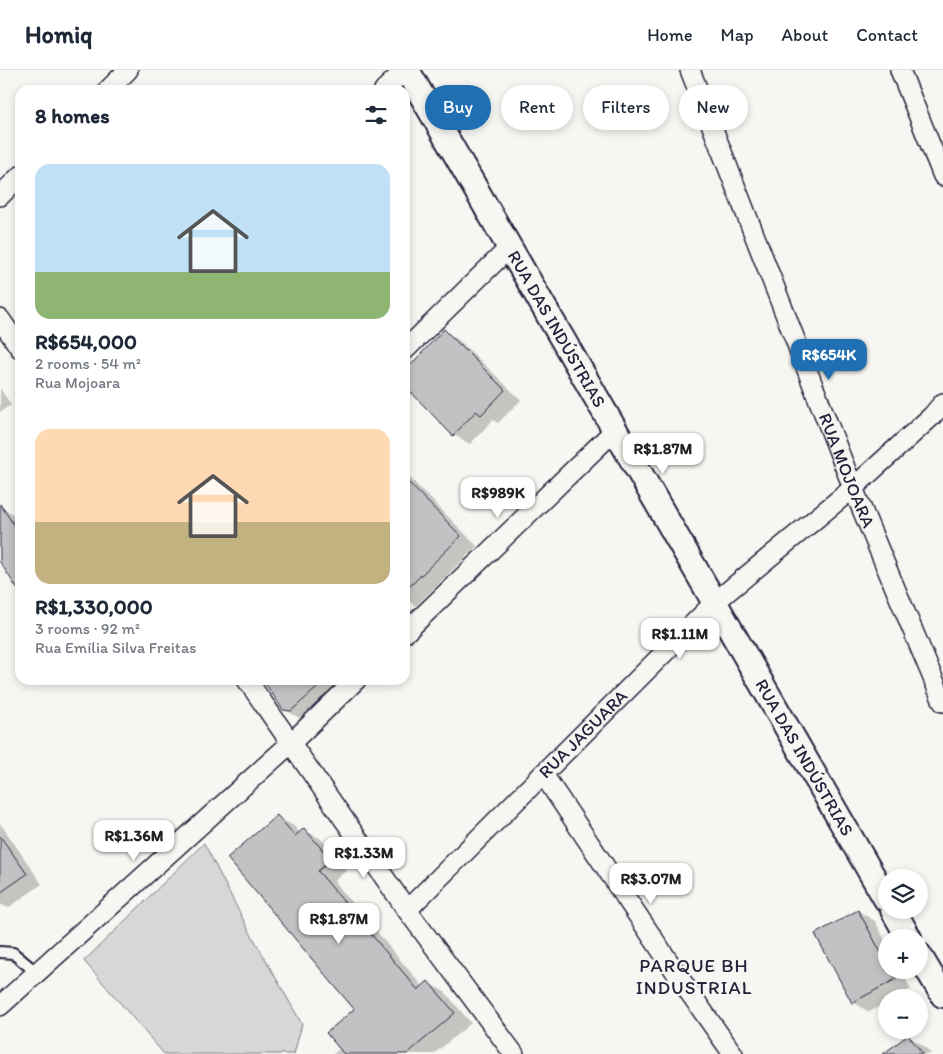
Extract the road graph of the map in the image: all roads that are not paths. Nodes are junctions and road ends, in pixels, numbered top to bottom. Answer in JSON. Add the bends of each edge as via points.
{"nodes":[{"id":1,"x":128,"y":70,"type":"edge"},
{"id":2,"x":406,"y":70,"type":"edge"},
{"id":3,"x":690,"y":70,"type":"edge"},
{"id":4,"x":900,"y":70,"type":"edge"},
{"id":5,"x":113,"y":85,"type":"edge"},
{"id":6,"x":390,"y":85,"type":"edge"},
{"id":7,"x":943,"y":176,"type":"edge"},
{"id":8,"x":15,"y":181,"type":"edge"},
{"id":9,"x":0,"y":196,"type":"edge"},
{"id":10,"x":509,"y":248,"type":"junction"},
{"id":11,"x":0,"y":319,"type":"edge"},
{"id":12,"x":15,"y":341,"type":"edge"},
{"id":13,"x":410,"y":345,"type":"edge"},
{"id":14,"x":943,"y":403,"type":"edge"},
{"id":15,"x":615,"y":430,"type":"junction"},
{"id":16,"x":853,"y":488,"type":"junction"},
{"id":17,"x":714,"y":602,"type":"junction"},
{"id":18,"x":410,"y":628,"type":"edge"},
{"id":19,"x":250,"y":685,"type":"edge"},
{"id":20,"x":351,"y":685,"type":"edge"},
{"id":21,"x":943,"y":702,"type":"edge"},
{"id":22,"x":291,"y":743,"type":"junction"},
{"id":23,"x":543,"y":774,"type":"junction"},
{"id":24,"x":878,"y":885,"type":"edge"},
{"id":25,"x":407,"y":910,"type":"junction"},
{"id":26,"x":0,"y":952,"type":"edge"},
{"id":27,"x":928,"y":970,"type":"edge"},
{"id":28,"x":37,"y":973,"type":"junction"},
{"id":29,"x":943,"y":995,"type":"edge"},
{"id":30,"x":0,"y":1006,"type":"edge"},
{"id":31,"x":514,"y":1054,"type":"edge"},
{"id":32,"x":733,"y":1054,"type":"edge"}],
"edges":[{"from":1,"to":5,"type":"street"},
{"from":2,"to":6,"type":"street"},
{"from":2,"to":10,"type":"street","name":"RUA DAS INDÚSTRIAS"},
{"from":3,"to":16,"type":"street","name":"RUA MOJOARA"},
{"from":4,"to":7,"type":"street"},
{"from":8,"to":9,"type":"street"},
{"from":10,"to":13,"type":"street"},
{"from":10,"to":15,"type":"street","name":"RUA DAS INDÚSTRIAS"},
{"from":11,"to":12,"type":"street"},
{"from":14,"to":16,"type":"street","name":"RUA JAGUARA"},
{"from":15,"to":17,"type":"street","name":"RUA DAS INDÚSTRIAS"},
{"from":15,"to":18,"type":"street"},
{"from":16,"to":17,"type":"street","name":"RUA JAGUARA"},
{"from":16,"to":21,"type":"street","name":"RUA MOJOARA"},
{"from":17,"to":23,"type":"street","name":"RUA JAGUARA"},
{"from":17,"to":24,"type":"street","name":"RUA DAS INDÚSTRIAS"},
{"from":19,"to":22,"type":"street"},
{"from":20,"to":22,"type":"street"},
{"from":22,"to":25,"type":"street"},
{"from":22,"to":28,"type":"street"},
{"from":23,"to":25,"type":"street","name":"RUA JAGUARA"},
{"from":23,"to":32,"type":"street"},
{"from":25,"to":31,"type":"street"},
{"from":26,"to":28,"type":"lane","via":[[13,953]]},
{"from":27,"to":29,"type":"street"},
{"from":28,"to":30,"type":"street"}]}
